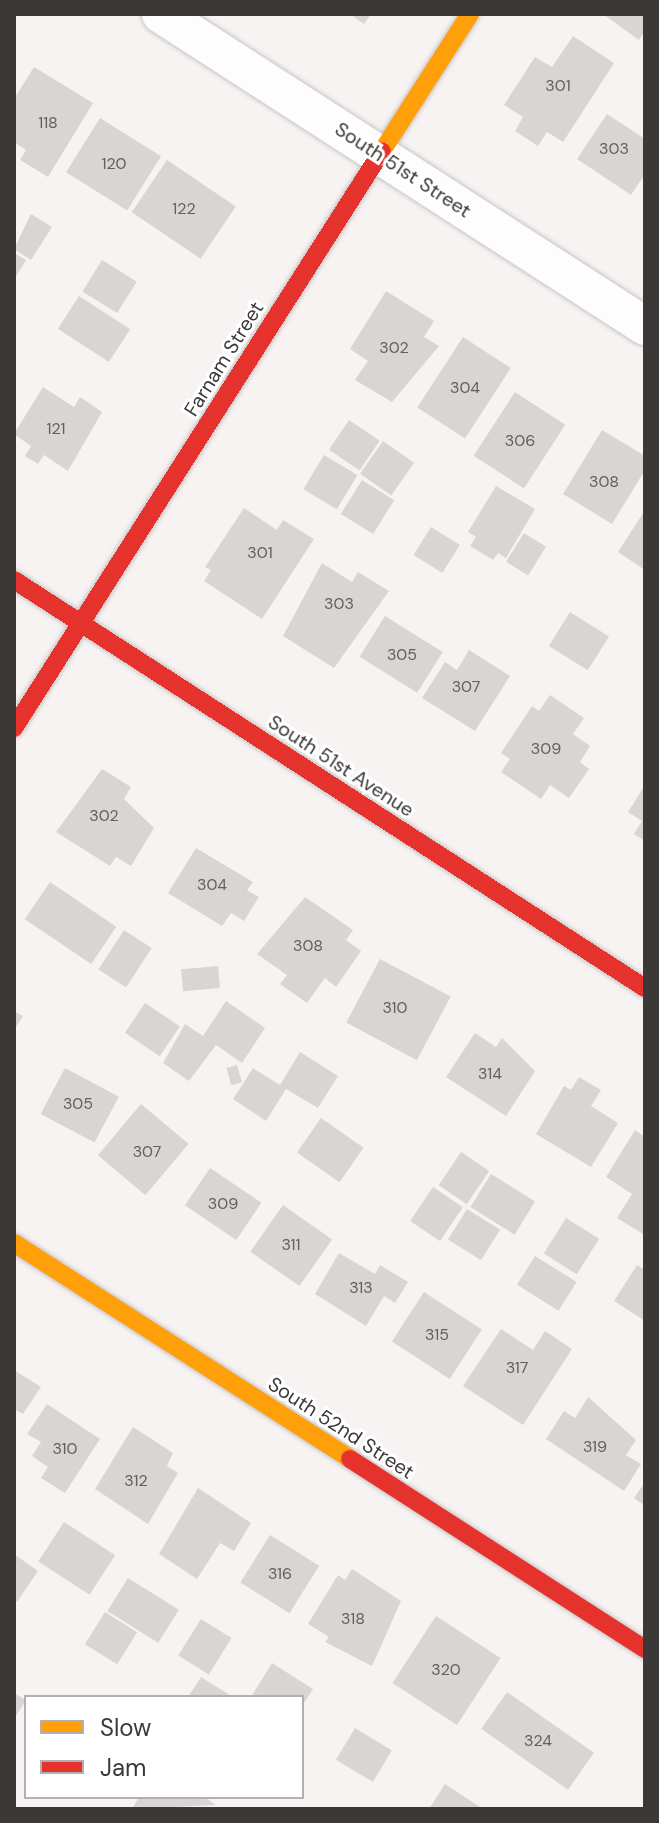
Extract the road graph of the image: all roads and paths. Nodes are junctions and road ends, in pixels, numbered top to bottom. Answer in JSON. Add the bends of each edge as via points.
{"nodes":[{"id":1,"x":161,"y":14,"type":"edge"},
{"id":2,"x":470,"y":14,"type":"edge"},
{"id":3,"x":379,"y":156,"type":"junction"},
{"id":4,"x":645,"y":326,"type":"edge"},
{"id":5,"x":14,"y":580,"type":"edge"},
{"id":6,"x":81,"y":624,"type":"junction"},
{"id":7,"x":14,"y":728,"type":"edge"},
{"id":8,"x":645,"y":988,"type":"edge"},
{"id":9,"x":14,"y":1243,"type":"edge"},
{"id":10,"x":645,"y":1649,"type":"edge"}],
"edges":[{"from":1,"to":3,"type":"street","name":"South 51st Street"},
{"from":2,"to":3,"type":"street","name":"Farnam Street"},
{"from":3,"to":4,"type":"street","name":"South 51st Street"},
{"from":3,"to":6,"type":"street","name":"Farnam Street"},
{"from":5,"to":6,"type":"street","name":"South 51st Avenue"},
{"from":6,"to":7,"type":"street","name":"Farnam Street"},
{"from":6,"to":8,"type":"street","name":"South 51st Avenue"},
{"from":9,"to":10,"type":"street","name":"South 52nd Street"}]}
